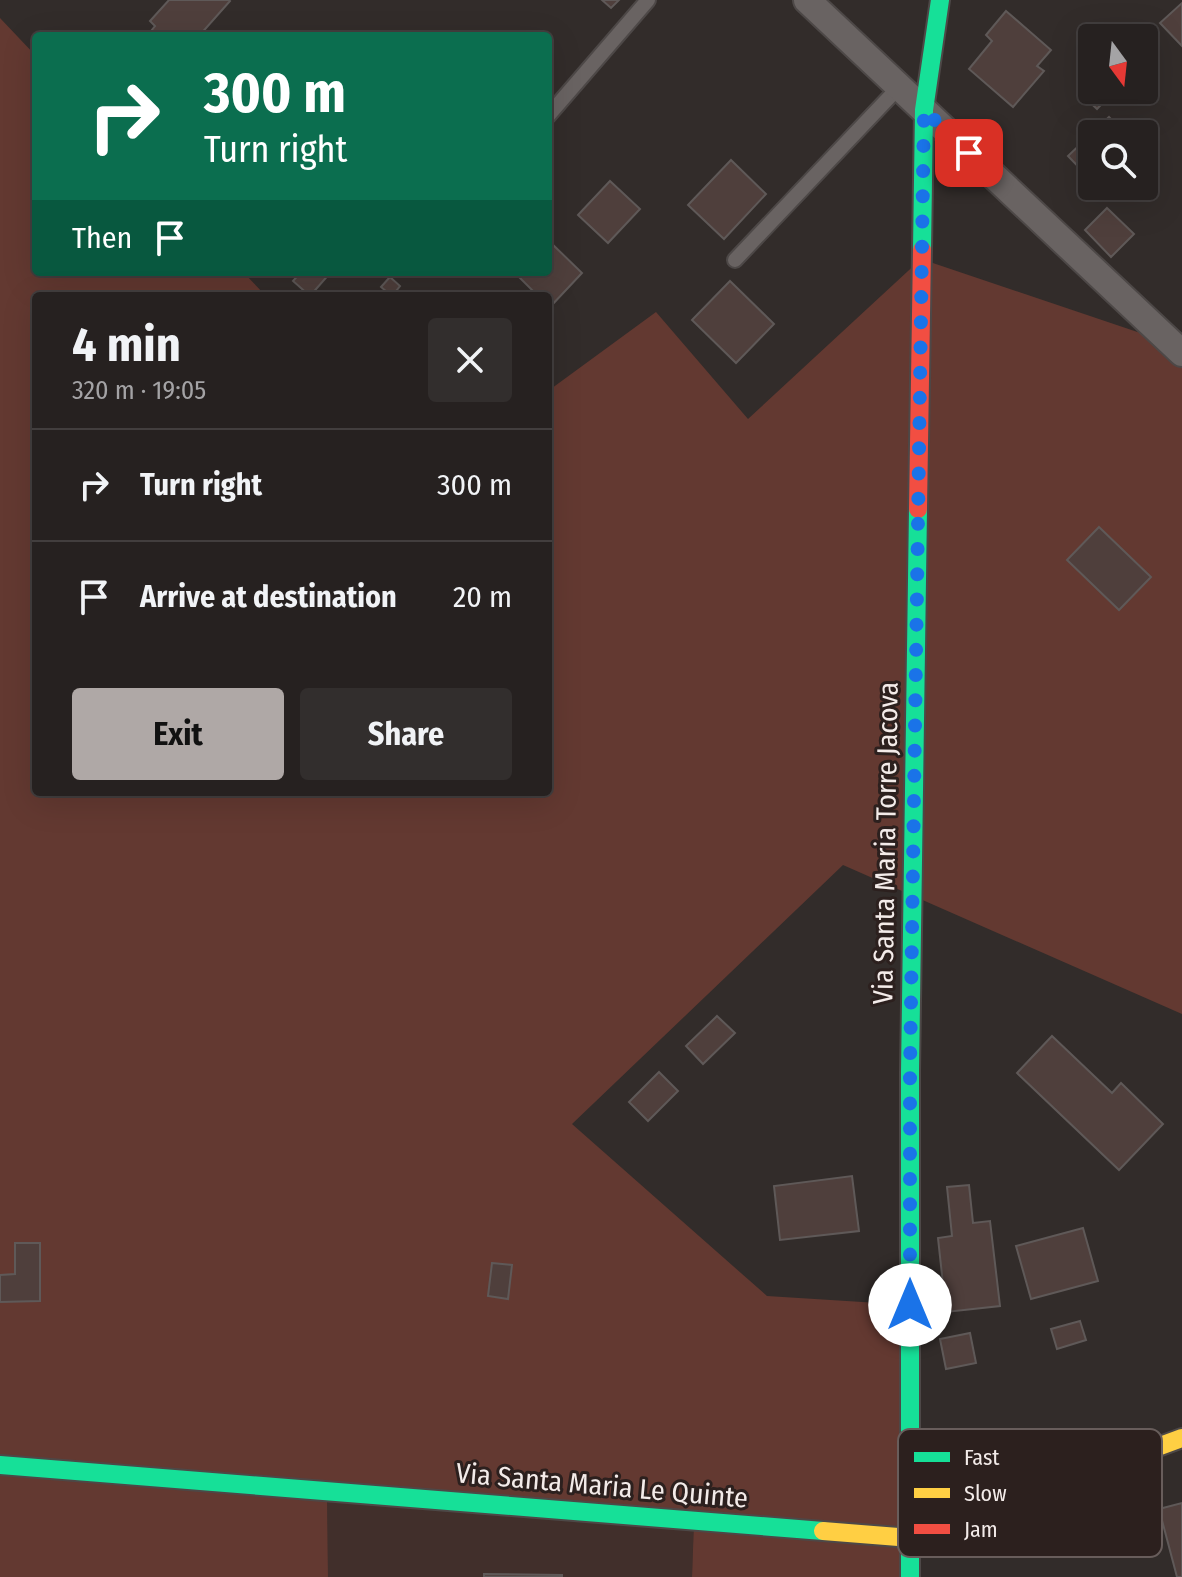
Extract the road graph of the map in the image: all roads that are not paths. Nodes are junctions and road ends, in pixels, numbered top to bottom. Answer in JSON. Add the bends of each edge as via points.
{"nodes":[{"id":1,"x":648,"y":0,"type":"edge"},
{"id":2,"x":807,"y":0,"type":"edge"},
{"id":3,"x":940,"y":0,"type":"edge"},
{"id":4,"x":899,"y":87,"type":"junction"},
{"id":5,"x":924,"y":110,"type":"junction"},
{"id":6,"x":552,"y":111,"type":"edge"},
{"id":7,"x":735,"y":260,"type":"dead end"},
{"id":8,"x":1182,"y":353,"type":"edge"},
{"id":9,"x":911,"y":1429,"type":"edge"},
{"id":10,"x":1182,"y":1438,"type":"edge"},
{"id":11,"x":1162,"y":1445,"type":"edge"},
{"id":12,"x":0,"y":1465,"type":"edge"},
{"id":13,"x":898,"y":1537,"type":"edge"},
{"id":14,"x":911,"y":1557,"type":"edge"},
{"id":15,"x":910,"y":1577,"type":"edge"}],
"edges":[{"from":1,"to":6,"type":"lane"},
{"from":2,"to":4,"type":"street"},
{"from":3,"to":5,"type":"street","name":"Via Santa Maria Torre Jacova"},
{"from":4,"to":5,"type":"street"},
{"from":4,"to":7,"type":"lane"},
{"from":5,"to":8,"type":"street"},
{"from":5,"to":9,"type":"street","name":"Via Santa Maria Torre Jacova","via":[[910,1072]]},
{"from":10,"to":11,"type":"street","name":"Via Santa Maria Le Quinte"},
{"from":12,"to":13,"type":"street","name":"Via Santa Maria Le Quinte"},
{"from":14,"to":15,"type":"street","name":"Via Santa Maria Torre Jacova"}]}
